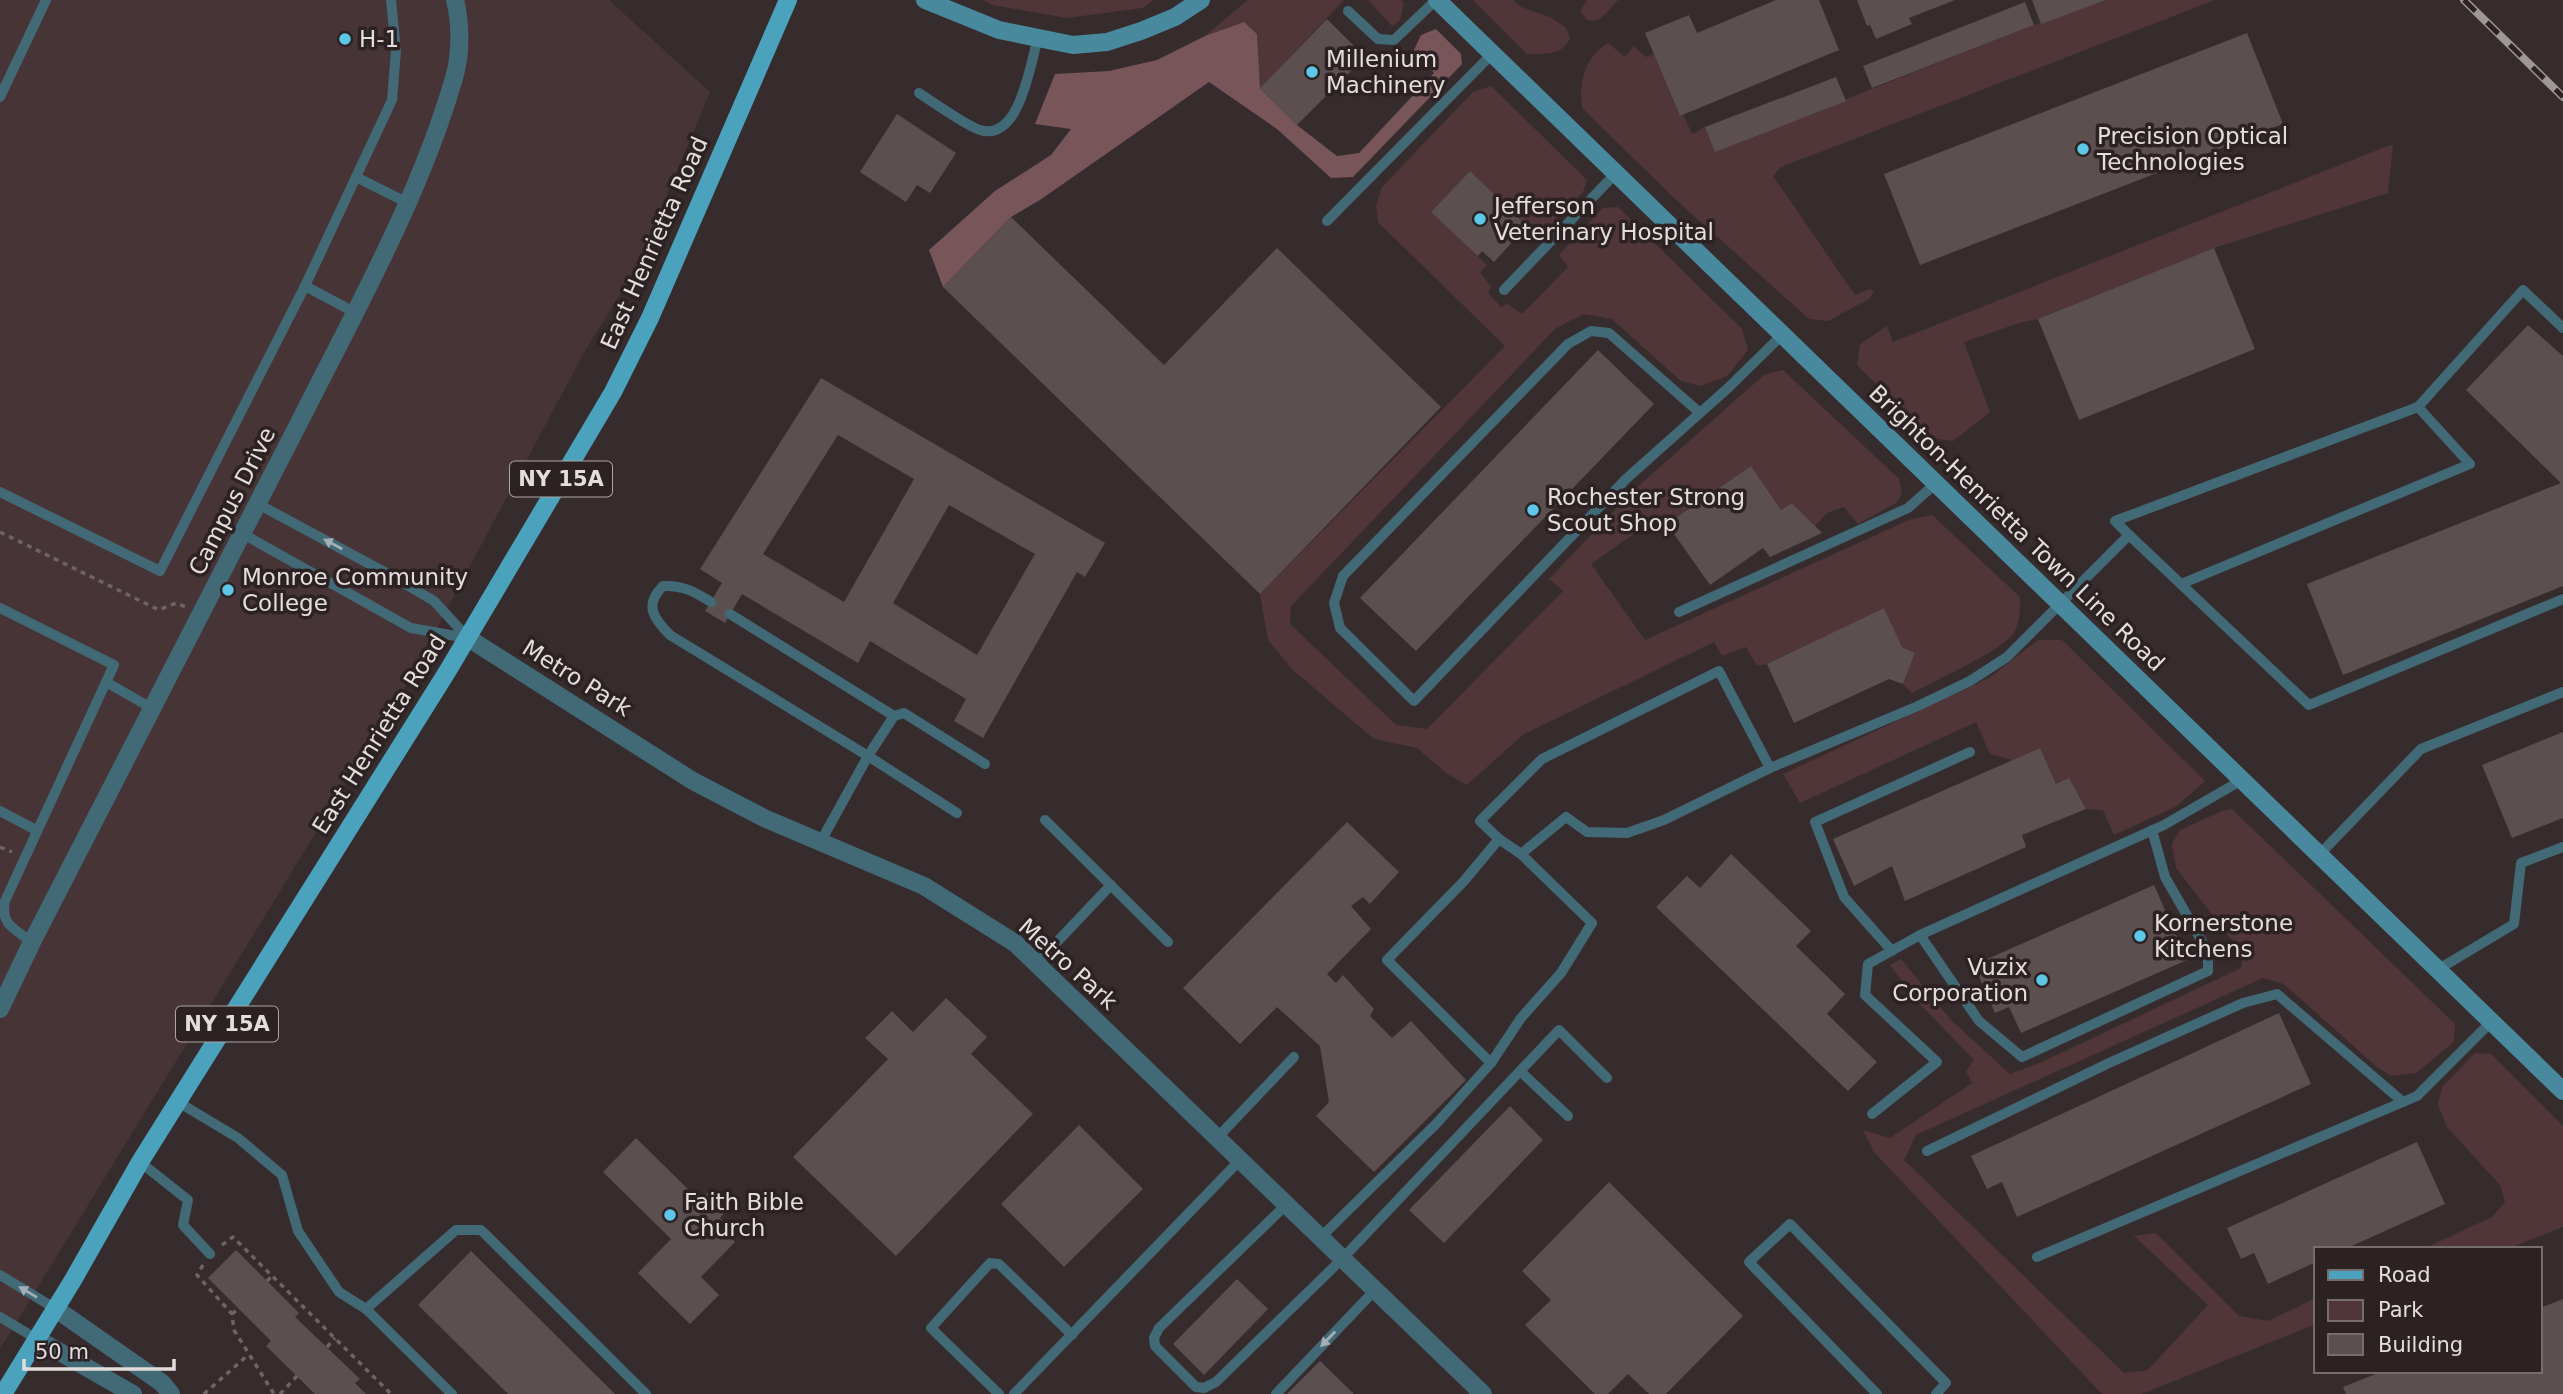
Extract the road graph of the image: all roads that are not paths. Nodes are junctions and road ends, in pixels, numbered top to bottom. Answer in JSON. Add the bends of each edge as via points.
{"nodes":[{"id":1,"x":46,"y":0,"type":"edge"},
{"id":2,"x":391,"y":0,"type":"edge"},
{"id":3,"x":456,"y":0,"type":"edge"},
{"id":4,"x":788,"y":0,"type":"edge"},
{"id":5,"x":925,"y":0,"type":"edge"},
{"id":6,"x":1201,"y":0,"type":"edge"},
{"id":7,"x":1436,"y":0,"type":"edge"},
{"id":8,"x":1348,"y":11,"type":"dead end"},
{"id":9,"x":1038,"y":38,"type":"junction"},
{"id":10,"x":1492,"y":54,"type":"junction"},
{"id":11,"x":919,"y":93,"type":"dead end"},
{"id":12,"x":0,"y":96,"type":"edge"},
{"id":13,"x":1616,"y":173,"type":"junction"},
{"id":14,"x":356,"y":177,"type":"junction"},
{"id":15,"x":406,"y":202,"type":"junction"},
{"id":16,"x":1327,"y":221,"type":"dead end"},
{"id":17,"x":305,"y":286,"type":"junction"},
{"id":18,"x":1504,"y":290,"type":"dead end"},
{"id":19,"x":354,"y":312,"type":"junction"},
{"id":20,"x":2563,"y":328,"type":"edge"},
{"id":21,"x":1782,"y":335,"type":"junction"},
{"id":22,"x":2418,"y":407,"type":"junction"},
{"id":23,"x":1700,"y":413,"type":"junction"},
{"id":24,"x":1935,"y":484,"type":"junction"},
{"id":25,"x":0,"y":492,"type":"edge"},
{"id":26,"x":258,"y":504,"type":"junction"},
{"id":27,"x":243,"y":534,"type":"junction"},
{"id":28,"x":2130,"y":535,"type":"junction"},
{"id":29,"x":2181,"y":584,"type":"junction"},
{"id":30,"x":2563,"y":599,"type":"edge"},
{"id":31,"x":711,"y":602,"type":"dead end"},
{"id":32,"x":2060,"y":605,"type":"junction"},
{"id":33,"x":0,"y":608,"type":"edge"},
{"id":34,"x":1679,"y":612,"type":"dead end"},
{"id":35,"x":730,"y":614,"type":"dead end"},
{"id":36,"x":468,"y":638,"type":"junction"},
{"id":37,"x":106,"y":682,"type":"junction"},
{"id":38,"x":2563,"y":692,"type":"edge"},
{"id":39,"x":153,"y":709,"type":"junction"},
{"id":40,"x":894,"y":716,"type":"junction"},
{"id":41,"x":1970,"y":752,"type":"dead end"},
{"id":42,"x":868,"y":756,"type":"junction"},
{"id":43,"x":985,"y":764,"type":"dead end"},
{"id":44,"x":1770,"y":768,"type":"junction"},
{"id":45,"x":2242,"y":780,"type":"junction"},
{"id":46,"x":0,"y":811,"type":"edge"},
{"id":47,"x":957,"y":813,"type":"dead end"},
{"id":48,"x":1045,"y":820,"type":"dead end"},
{"id":49,"x":36,"y":830,"type":"junction"},
{"id":50,"x":2152,"y":830,"type":"junction"},
{"id":51,"x":1499,"y":839,"type":"junction"},
{"id":52,"x":821,"y":841,"type":"junction"},
{"id":53,"x":2563,"y":847,"type":"edge"},
{"id":54,"x":1521,"y":854,"type":"junction"},
{"id":55,"x":2319,"y":855,"type":"junction"},
{"id":56,"x":1111,"y":886,"type":"junction"},
{"id":57,"x":1920,"y":935,"type":"junction"},
{"id":58,"x":32,"y":942,"type":"junction"},
{"id":59,"x":1168,"y":942,"type":"dead end"},
{"id":60,"x":1892,"y":951,"type":"junction"},
{"id":61,"x":1036,"y":964,"type":"junction"},
{"id":62,"x":2437,"y":970,"type":"junction"},
{"id":63,"x":0,"y":1009,"type":"edge"},
{"id":64,"x":2491,"y":1022,"type":"junction"},
{"id":65,"x":1294,"y":1058,"type":"dead end"},
{"id":66,"x":1491,"y":1063,"type":"junction"},
{"id":67,"x":1520,"y":1071,"type":"junction"},
{"id":68,"x":1607,"y":1078,"type":"dead end"},
{"id":69,"x":2563,"y":1091,"type":"edge"},
{"id":70,"x":178,"y":1102,"type":"junction"},
{"id":71,"x":2403,"y":1102,"type":"junction"},
{"id":72,"x":1872,"y":1114,"type":"dead end"},
{"id":73,"x":1568,"y":1116,"type":"dead end"},
{"id":74,"x":1217,"y":1138,"type":"junction"},
{"id":75,"x":1927,"y":1151,"type":"dead end"},
{"id":76,"x":1240,"y":1160,"type":"junction"},
{"id":77,"x":140,"y":1163,"type":"junction"},
{"id":78,"x":1286,"y":1205,"type":"junction"},
{"id":79,"x":1321,"y":1238,"type":"junction"},
{"id":80,"x":210,"y":1254,"type":"dead end"},
{"id":81,"x":2037,"y":1256,"type":"dead end"},
{"id":82,"x":1342,"y":1259,"type":"junction"},
{"id":83,"x":0,"y":1275,"type":"edge"},
{"id":84,"x":1375,"y":1290,"type":"junction"},
{"id":85,"x":366,"y":1308,"type":"junction"},
{"id":86,"x":56,"y":1309,"type":"junction"},
{"id":87,"x":0,"y":1317,"type":"edge"},
{"id":88,"x":1072,"y":1335,"type":"junction"},
{"id":89,"x":37,"y":1339,"type":"junction"},
{"id":90,"x":1477,"y":1392,"type":"edge"},
{"id":91,"x":3,"y":1394,"type":"edge"},
{"id":92,"x":133,"y":1394,"type":"edge"},
{"id":93,"x":171,"y":1394,"type":"edge"},
{"id":94,"x":452,"y":1394,"type":"edge"},
{"id":95,"x":646,"y":1394,"type":"edge"},
{"id":96,"x":999,"y":1394,"type":"edge"},
{"id":97,"x":1014,"y":1394,"type":"edge"},
{"id":98,"x":1276,"y":1394,"type":"edge"},
{"id":99,"x":1877,"y":1394,"type":"edge"},
{"id":100,"x":1936,"y":1394,"type":"edge"}],
"edges":[{"from":1,"to":12,"type":"lane"},
{"from":2,"to":14,"type":"lane","via":[[396,51],[392,100]]},
{"from":3,"to":15,"type":"street","name":"Campus Drive","via":[[460,19],[456,75]]},
{"from":4,"to":36,"type":"main road","name":"East Henrietta Road","number":"NY 15A","via":[[650,318],[613,392]]},
{"from":5,"to":9,"type":"street","via":[[999,30]]},
{"from":6,"to":9,"type":"street","via":[[1175,18],[1107,42],[1073,45]]},
{"from":7,"to":8,"type":"lane","via":[[1394,40],[1378,39]]},
{"from":7,"to":10,"type":"street","name":"Brighton-Henrietta Town Line Road"},
{"from":9,"to":11,"type":"lane","via":[[1020,100],[1009,122],[999,130],[981,130]]},
{"from":10,"to":13,"type":"street","name":"Brighton-Henrietta Town Line Road"},
{"from":10,"to":16,"type":"lane"},
{"from":13,"to":18,"type":"lane"},
{"from":13,"to":21,"type":"street","name":"Brighton-Henrietta Town Line Road"},
{"from":14,"to":15,"type":"lane"},
{"from":14,"to":17,"type":"lane"},
{"from":15,"to":19,"type":"street","name":"Campus Drive"},
{"from":17,"to":19,"type":"lane"},
{"from":17,"to":25,"type":"lane","via":[[160,571]]},
{"from":19,"to":26,"type":"street","name":"Campus Drive"},
{"from":20,"to":22,"type":"lane","via":[[2523,290]]},
{"from":21,"to":23,"type":"lane"},
{"from":21,"to":24,"type":"street","name":"Brighton-Henrietta Town Line Road"},
{"from":22,"to":28,"type":"lane","via":[[2115,521]]},
{"from":22,"to":29,"type":"lane","via":[[2470,464]]},
{"from":23,"to":23,"type":"lane","via":[[1626,479],[1415,701],[1340,628],[1334,603],[1343,576],[1567,345],[1591,331],[1609,333]]},
{"from":24,"to":32,"type":"street","name":"Brighton-Henrietta Town Line Road"},
{"from":24,"to":34,"type":"lane","via":[[1908,508]]},
{"from":26,"to":27,"type":"street","name":"Campus Drive"},
{"from":36,"to":26,"type":"lane","one_way":true,"via":[[435,601]]},
{"from":27,"to":36,"type":"lane","via":[[411,628]]},
{"from":27,"to":39,"type":"street","name":"Campus Drive"},
{"from":28,"to":29,"type":"lane"},
{"from":28,"to":32,"type":"lane"},
{"from":29,"to":30,"type":"lane","via":[[2309,705]]},
{"from":31,"to":42,"type":"lane","via":[[691,589],[663,586],[654,595],[651,609],[670,635]]},
{"from":32,"to":44,"type":"lane","via":[[2007,657],[1970,681]]},
{"from":32,"to":45,"type":"street","name":"Brighton-Henrietta Town Line Road"},
{"from":33,"to":37,"type":"lane","via":[[114,665]]},
{"from":35,"to":40,"type":"lane"},
{"from":36,"to":52,"type":"street","name":"Metro Park","via":[[693,781]]},
{"from":36,"to":70,"type":"main road","name":"East Henrietta Road","number":"NY 15A"},
{"from":37,"to":39,"type":"lane"},
{"from":37,"to":49,"type":"lane"},
{"from":38,"to":55,"type":"lane","via":[[2421,749]]},
{"from":39,"to":58,"type":"street","name":"Campus Drive"},
{"from":40,"to":42,"type":"lane"},
{"from":40,"to":43,"type":"lane","via":[[904,713]]},
{"from":41,"to":60,"type":"lane","via":[[1815,822],[1844,897]]},
{"from":42,"to":47,"type":"lane"},
{"from":42,"to":52,"type":"lane"},
{"from":44,"to":51,"type":"lane","via":[[1719,671],[1542,759],[1480,821]]},
{"from":44,"to":54,"type":"lane","via":[[1627,833],[1587,832],[1566,817]]},
{"from":45,"to":50,"type":"lane"},
{"from":45,"to":55,"type":"street","name":"Brighton-Henrietta Town Line Road"},
{"from":46,"to":49,"type":"lane"},
{"from":48,"to":56,"type":"lane"},
{"from":49,"to":58,"type":"lane","via":[[2,912],[4,921]]},
{"from":50,"to":57,"type":"lane"},
{"from":50,"to":57,"type":"lane","via":[[2165,877],[2208,952],[2208,971],[2034,1052],[2022,1057],[1979,1021]]},
{"from":51,"to":54,"type":"lane"},
{"from":51,"to":66,"type":"lane","via":[[1387,960]]},
{"from":52,"to":61,"type":"street","name":"Metro Park","via":[[924,886],[1015,943]]},
{"from":53,"to":62,"type":"lane","via":[[2521,863],[2514,923]]},
{"from":54,"to":66,"type":"lane","via":[[1592,923]]},
{"from":55,"to":62,"type":"street","name":"Brighton-Henrietta Town Line Road"},
{"from":56,"to":59,"type":"lane"},
{"from":56,"to":61,"type":"lane"},
{"from":57,"to":60,"type":"lane"},
{"from":58,"to":63,"type":"street","name":"Campus Drive"},
{"from":60,"to":72,"type":"lane","via":[[1868,964],[1865,995],[1937,1062]]},
{"from":61,"to":74,"type":"street","name":"Metro Park"},
{"from":62,"to":64,"type":"street","name":"Brighton-Henrietta Town Line Road"},
{"from":64,"to":69,"type":"street","name":"Brighton-Henrietta Town Line Road"},
{"from":64,"to":71,"type":"lane","via":[[2417,1096]]},
{"from":65,"to":74,"type":"lane"},
{"from":66,"to":79,"type":"lane","via":[[1436,1125]]},
{"from":67,"to":68,"type":"lane","via":[[1559,1030]]},
{"from":67,"to":73,"type":"lane"},
{"from":67,"to":82,"type":"lane"},
{"from":70,"to":77,"type":"main road","name":"East Henrietta Road","number":"NY 15A"},
{"from":70,"to":85,"type":"lane","via":[[238,1138],[282,1175],[298,1231],[340,1292]]},
{"from":71,"to":75,"type":"lane","via":[[2277,993],[2242,1003]]},
{"from":71,"to":81,"type":"lane"},
{"from":74,"to":76,"type":"street","name":"Metro Park"},
{"from":76,"to":78,"type":"street","name":"Metro Park"},
{"from":76,"to":88,"type":"lane"},
{"from":77,"to":80,"type":"lane","via":[[188,1200],[183,1225]]},
{"from":77,"to":86,"type":"main road","name":"East Henrietta Road","number":"NY 15A"},
{"from":78,"to":79,"type":"street","name":"Metro Park"},
{"from":78,"to":82,"type":"lane","via":[[1158,1328],[1155,1346],[1196,1387],[1216,1382]]},
{"from":79,"to":82,"type":"street","name":"Metro Park"},
{"from":82,"to":84,"type":"street","name":"Metro Park"},
{"from":86,"to":83,"type":"lane","one_way":true},
{"from":84,"to":90,"type":"street","name":"Metro Park"},
{"from":84,"to":98,"type":"lane","one_way":true},
{"from":85,"to":94,"type":"lane"},
{"from":85,"to":95,"type":"lane","via":[[456,1230],[481,1230]]},
{"from":86,"to":89,"type":"main road","name":"East Henrietta Road","number":"NY 15A"},
{"from":86,"to":93,"type":"street","via":[[162,1382]]},
{"from":87,"to":89,"type":"lane"},
{"from":88,"to":96,"type":"lane","via":[[999,1264],[990,1263],[931,1328]]},
{"from":88,"to":97,"type":"lane"},
{"from":89,"to":91,"type":"main road","name":"East Henrietta Road","number":"NY 15A"},
{"from":89,"to":92,"type":"street"},
{"from":99,"to":100,"type":"lane","via":[[1749,1262],[1790,1224],[1946,1382]]}]}
